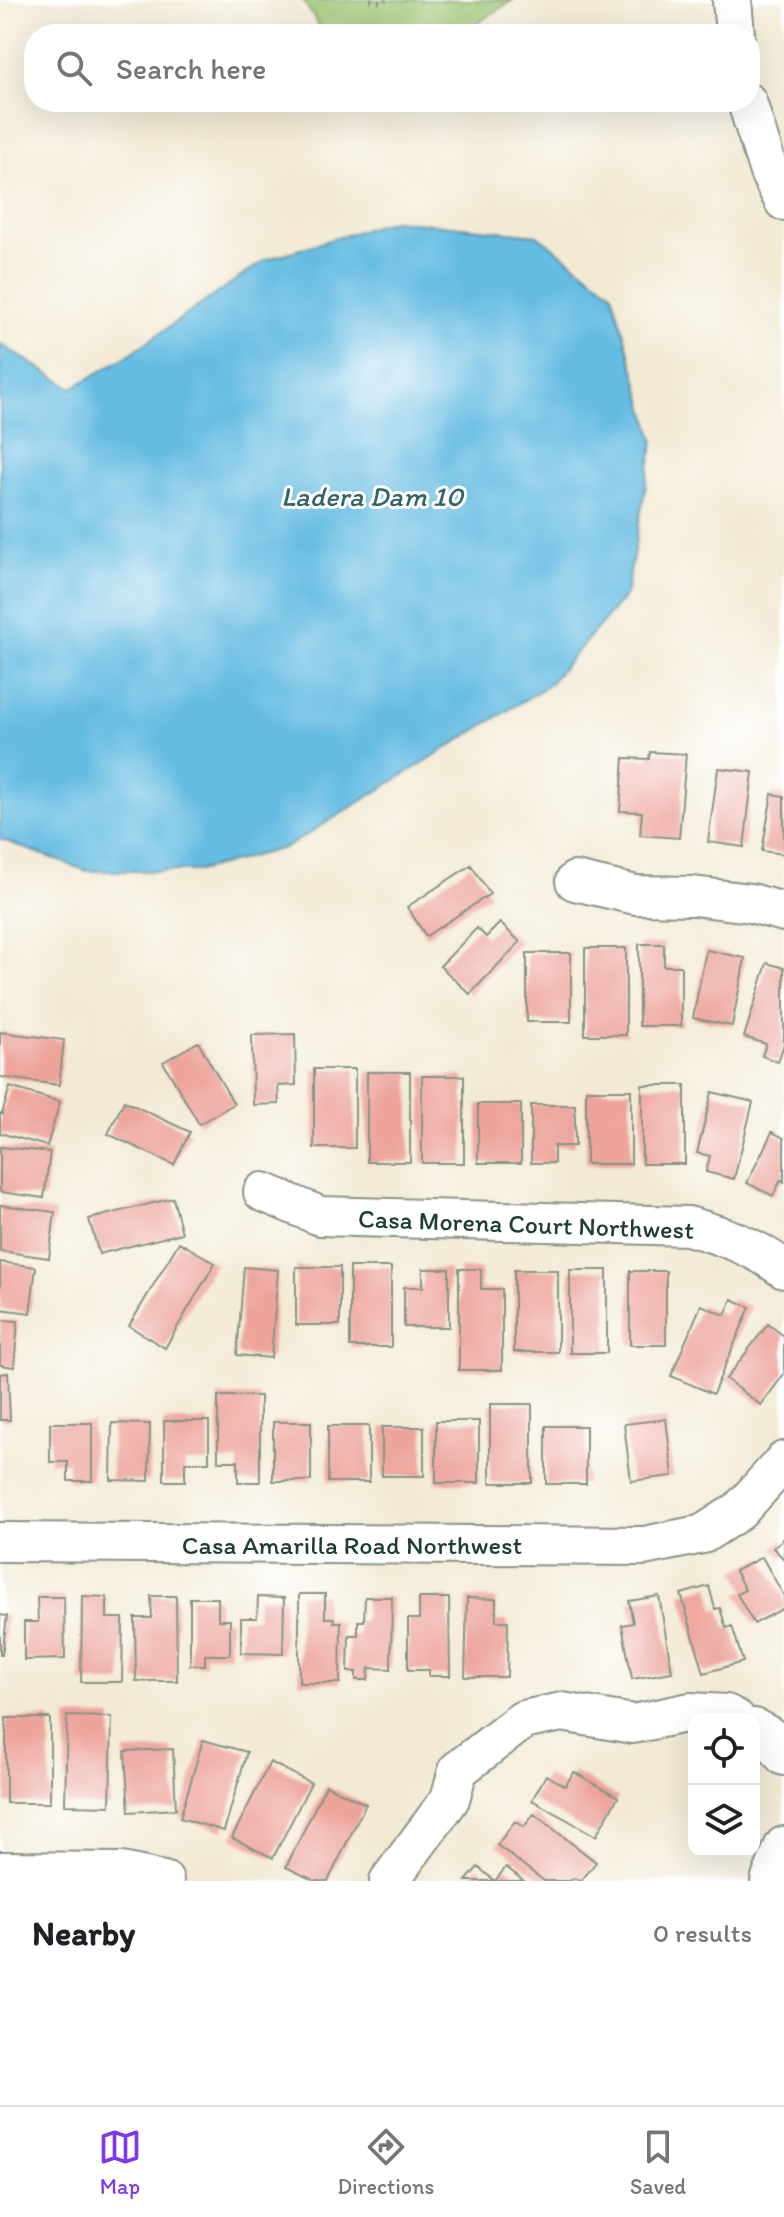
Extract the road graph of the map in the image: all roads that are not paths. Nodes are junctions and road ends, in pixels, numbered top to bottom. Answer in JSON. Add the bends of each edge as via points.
{"nodes":[{"id":1,"x":732,"y":0,"type":"edge"},
{"id":2,"x":734,"y":24,"type":"edge"},
{"id":3,"x":750,"y":112,"type":"edge"},
{"id":4,"x":784,"y":201,"type":"edge"},
{"id":5,"x":575,"y":881,"type":"dead end"},
{"id":6,"x":784,"y":912,"type":"edge"},
{"id":7,"x":263,"y":1192,"type":"dead end"},
{"id":8,"x":784,"y":1269,"type":"edge"},
{"id":9,"x":784,"y":1461,"type":"edge"},
{"id":10,"x":0,"y":1542,"type":"edge"},
{"id":11,"x":708,"y":1713,"type":"edge"},
{"id":12,"x":760,"y":1731,"type":"edge"},
{"id":13,"x":784,"y":1756,"type":"edge"},
{"id":14,"x":784,"y":1846,"type":"edge"},
{"id":15,"x":0,"y":1871,"type":"edge"},
{"id":16,"x":164,"y":1881,"type":"edge"},
{"id":17,"x":389,"y":1881,"type":"edge"},
{"id":18,"x":770,"y":1881,"type":"edge"}],
"edges":[{"from":1,"to":2,"type":"street"},
{"from":3,"to":4,"type":"street"},
{"from":5,"to":6,"type":"street","via":[[636,895],[693,896]]},
{"from":7,"to":8,"type":"street","name":"Casa Morena Court Northwest","via":[[320,1216],[688,1226],[729,1237]]},
{"from":9,"to":10,"type":"street","name":"Casa Amarilla Road Northwest","via":[[739,1511],[703,1534],[644,1546]]},
{"from":11,"to":17,"type":"street","via":[[633,1724],[562,1712],[523,1720],[458,1770],[450,1799]]},
{"from":12,"to":13,"type":"street"},
{"from":14,"to":18,"type":"street"},
{"from":15,"to":16,"type":"street","via":[[122,1872]]}]}
